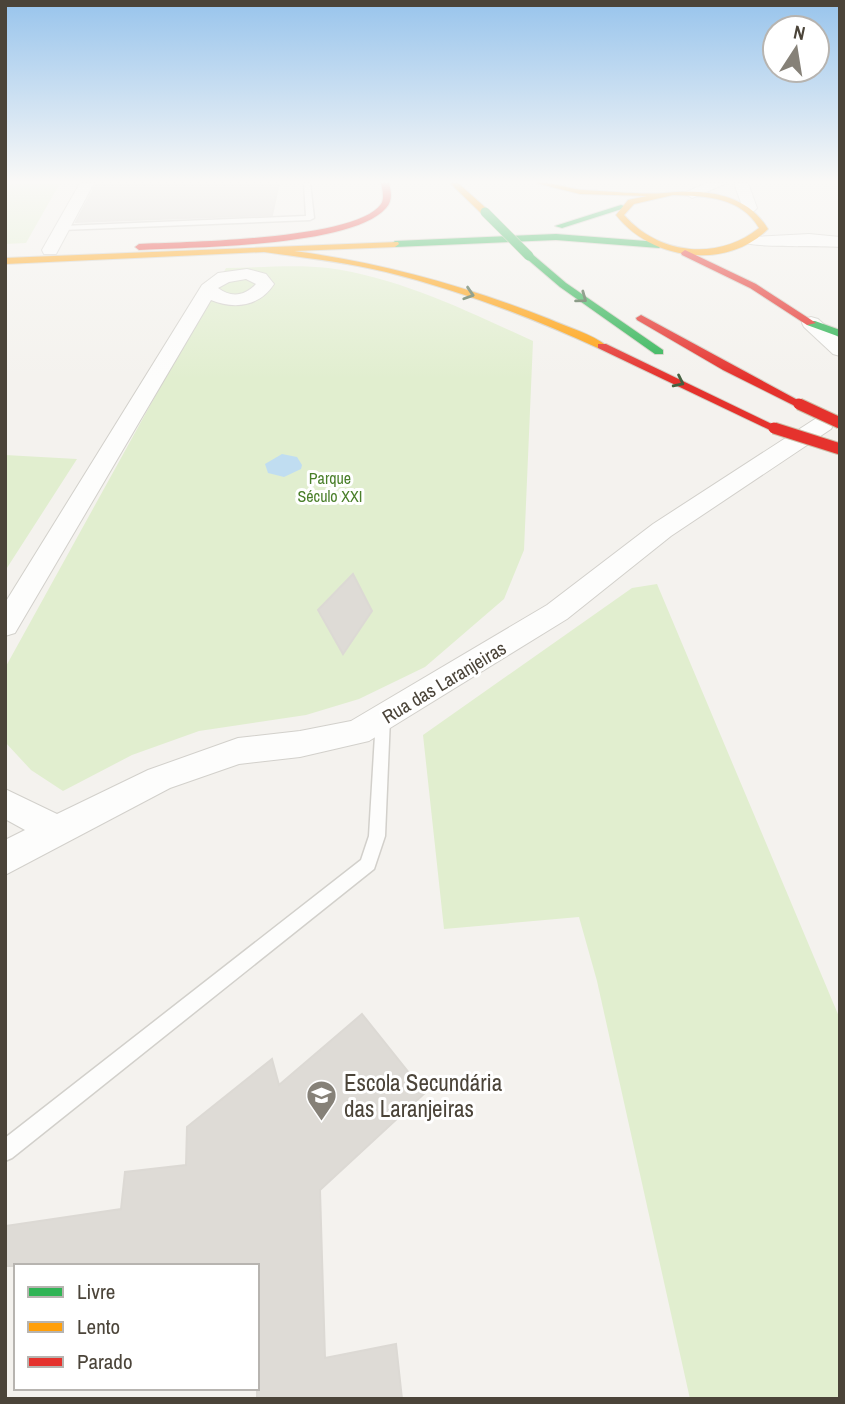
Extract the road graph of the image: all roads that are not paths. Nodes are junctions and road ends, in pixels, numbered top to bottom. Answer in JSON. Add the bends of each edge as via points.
{"nodes":[{"id":1,"x":94,"y":249,"type":"edge"},
{"id":2,"x":259,"y":249,"type":"junction"},
{"id":3,"x":272,"y":249,"type":"edge"},
{"id":4,"x":522,"y":249,"type":"edge"},
{"id":5,"x":547,"y":249,"type":"edge"},
{"id":6,"x":677,"y":249,"type":"joint"},
{"id":7,"x":731,"y":249,"type":"edge"},
{"id":8,"x":744,"y":249,"type":"edge"},
{"id":9,"x":50,"y":250,"type":"joint"},
{"id":10,"x":5,"y":253,"type":"edge"},
{"id":11,"x":556,"y":257,"type":"dead end"},
{"id":12,"x":5,"y":261,"type":"edge"},
{"id":13,"x":753,"y":286,"type":"junction"},
{"id":14,"x":209,"y":289,"type":"junction"},
{"id":15,"x":228,"y":299,"type":"junction"},
{"id":16,"x":621,"y":305,"type":"dead end"},
{"id":17,"x":196,"y":313,"type":"junction"},
{"id":18,"x":811,"y":323,"type":"junction"},
{"id":19,"x":840,"y":334,"type":"edge"},
{"id":20,"x":840,"y":350,"type":"edge"},
{"id":21,"x":669,"y":357,"type":"dead end"},
{"id":22,"x":692,"y":370,"type":"dead end"},
{"id":23,"x":840,"y":411,"type":"edge"},
{"id":24,"x":779,"y":423,"type":"junction"},
{"id":25,"x":840,"y":423,"type":"edge"},
{"id":26,"x":840,"y":447,"type":"edge"},
{"id":27,"x":5,"y":626,"type":"edge"},
{"id":28,"x":383,"y":719,"type":"junction"},
{"id":29,"x":5,"y":803,"type":"edge"},
{"id":30,"x":58,"y":831,"type":"junction"},
{"id":31,"x":5,"y":860,"type":"edge"},
{"id":32,"x":5,"y":1151,"type":"edge"}],
"edges":[{"from":1,"to":9,"type":"main road"},
{"from":2,"to":3,"type":"main road"},
{"from":2,"to":12,"type":"main road"},
{"from":2,"to":24,"type":"main road","one_way":true,"via":[[387,269],[499,303]]},
{"from":4,"to":21,"type":"main road","one_way":true,"bridge":true,"via":[[563,285]]},
{"from":5,"to":11,"type":"main road"},
{"from":6,"to":7,"type":"main road"},
{"from":6,"to":13,"type":"main road"},
{"from":8,"to":13,"type":"main road","via":[[739,260]]},
{"from":9,"to":10,"type":"main road"},
{"from":13,"to":18,"type":"main road"},
{"from":14,"to":15,"type":"street"},
{"from":14,"to":15,"type":"street","via":[[216,280],[238,274],[265,284],[251,297]]},
{"from":14,"to":17,"type":"street"},
{"from":15,"to":17,"type":"street"},
{"from":16,"to":25,"type":"main road","bridge":true,"via":[[674,339]]},
{"from":17,"to":27,"type":"street"},
{"from":18,"to":19,"type":"main road"},
{"from":18,"to":20,"type":"street"},
{"from":22,"to":24,"type":"main road"},
{"from":23,"to":28,"type":"street","name":"Rua das Laranjeiras","via":[[662,530],[557,612]]},
{"from":24,"to":26,"type":"main road"},
{"from":28,"to":30,"type":"street","name":"Rua das Laranjeiras","via":[[358,732],[226,755],[159,779]]},
{"from":28,"to":32,"type":"lane","via":[[377,836],[368,864]]},
{"from":29,"to":30,"type":"street"},
{"from":30,"to":31,"type":"street","name":"Rua das Laranjeiras"}]}
